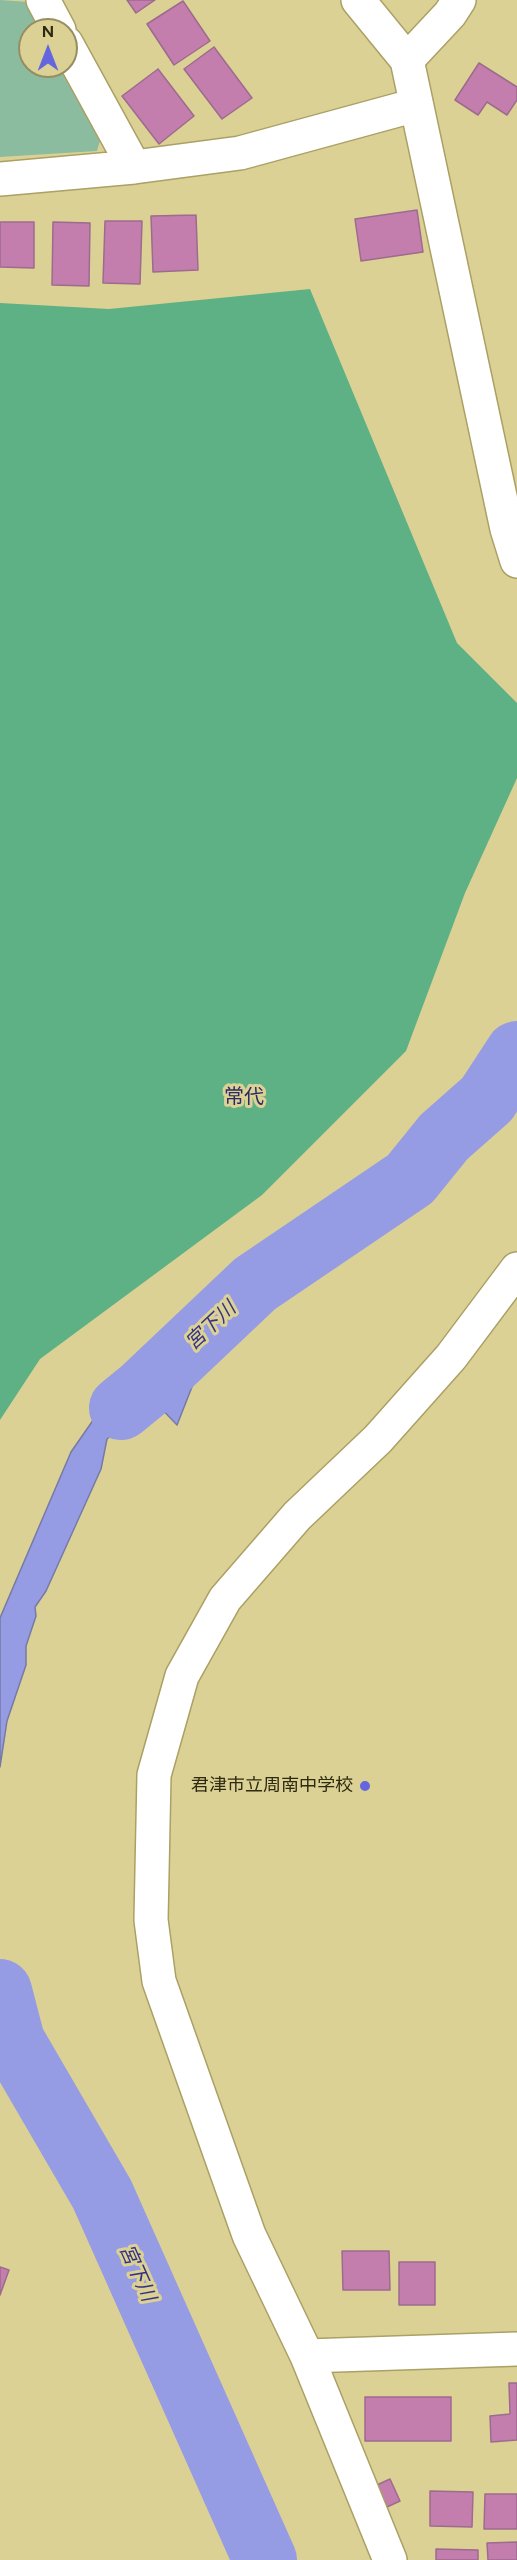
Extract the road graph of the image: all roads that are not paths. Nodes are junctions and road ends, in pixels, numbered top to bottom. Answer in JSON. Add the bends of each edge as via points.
{"nodes":[{"id":1,"x":43,"y":0,"type":"edge"},
{"id":2,"x":358,"y":0,"type":"edge"},
{"id":3,"x":459,"y":0,"type":"edge"},
{"id":4,"x":53,"y":18,"type":"edge"},
{"id":5,"x":407,"y":60,"type":"junction"},
{"id":6,"x":78,"y":65,"type":"edge"},
{"id":7,"x":416,"y":105,"type":"junction"},
{"id":8,"x":134,"y":167,"type":"junction"},
{"id":9,"x":0,"y":179,"type":"edge"},
{"id":10,"x":517,"y":561,"type":"edge"},
{"id":11,"x":517,"y":1269,"type":"edge"},
{"id":12,"x":517,"y":2349,"type":"edge"},
{"id":13,"x":307,"y":2356,"type":"junction"},
{"id":14,"x":390,"y":2560,"type":"edge"}],
"edges":[{"from":1,"to":4,"type":"street"},
{"from":2,"to":5,"type":"street"},
{"from":3,"to":5,"type":"street"},
{"from":5,"to":7,"type":"street"},
{"from":6,"to":8,"type":"street"},
{"from":7,"to":8,"type":"street","via":[[240,153]]},
{"from":7,"to":10,"type":"street"},
{"from":8,"to":9,"type":"street"},
{"from":11,"to":13,"type":"street","via":[[444,1365],[378,1439],[297,1516],[225,1599],[182,1676],[154,1775],[151,1920],[159,1981],[249,2235]]},
{"from":12,"to":13,"type":"street"},
{"from":13,"to":14,"type":"street"}]}
